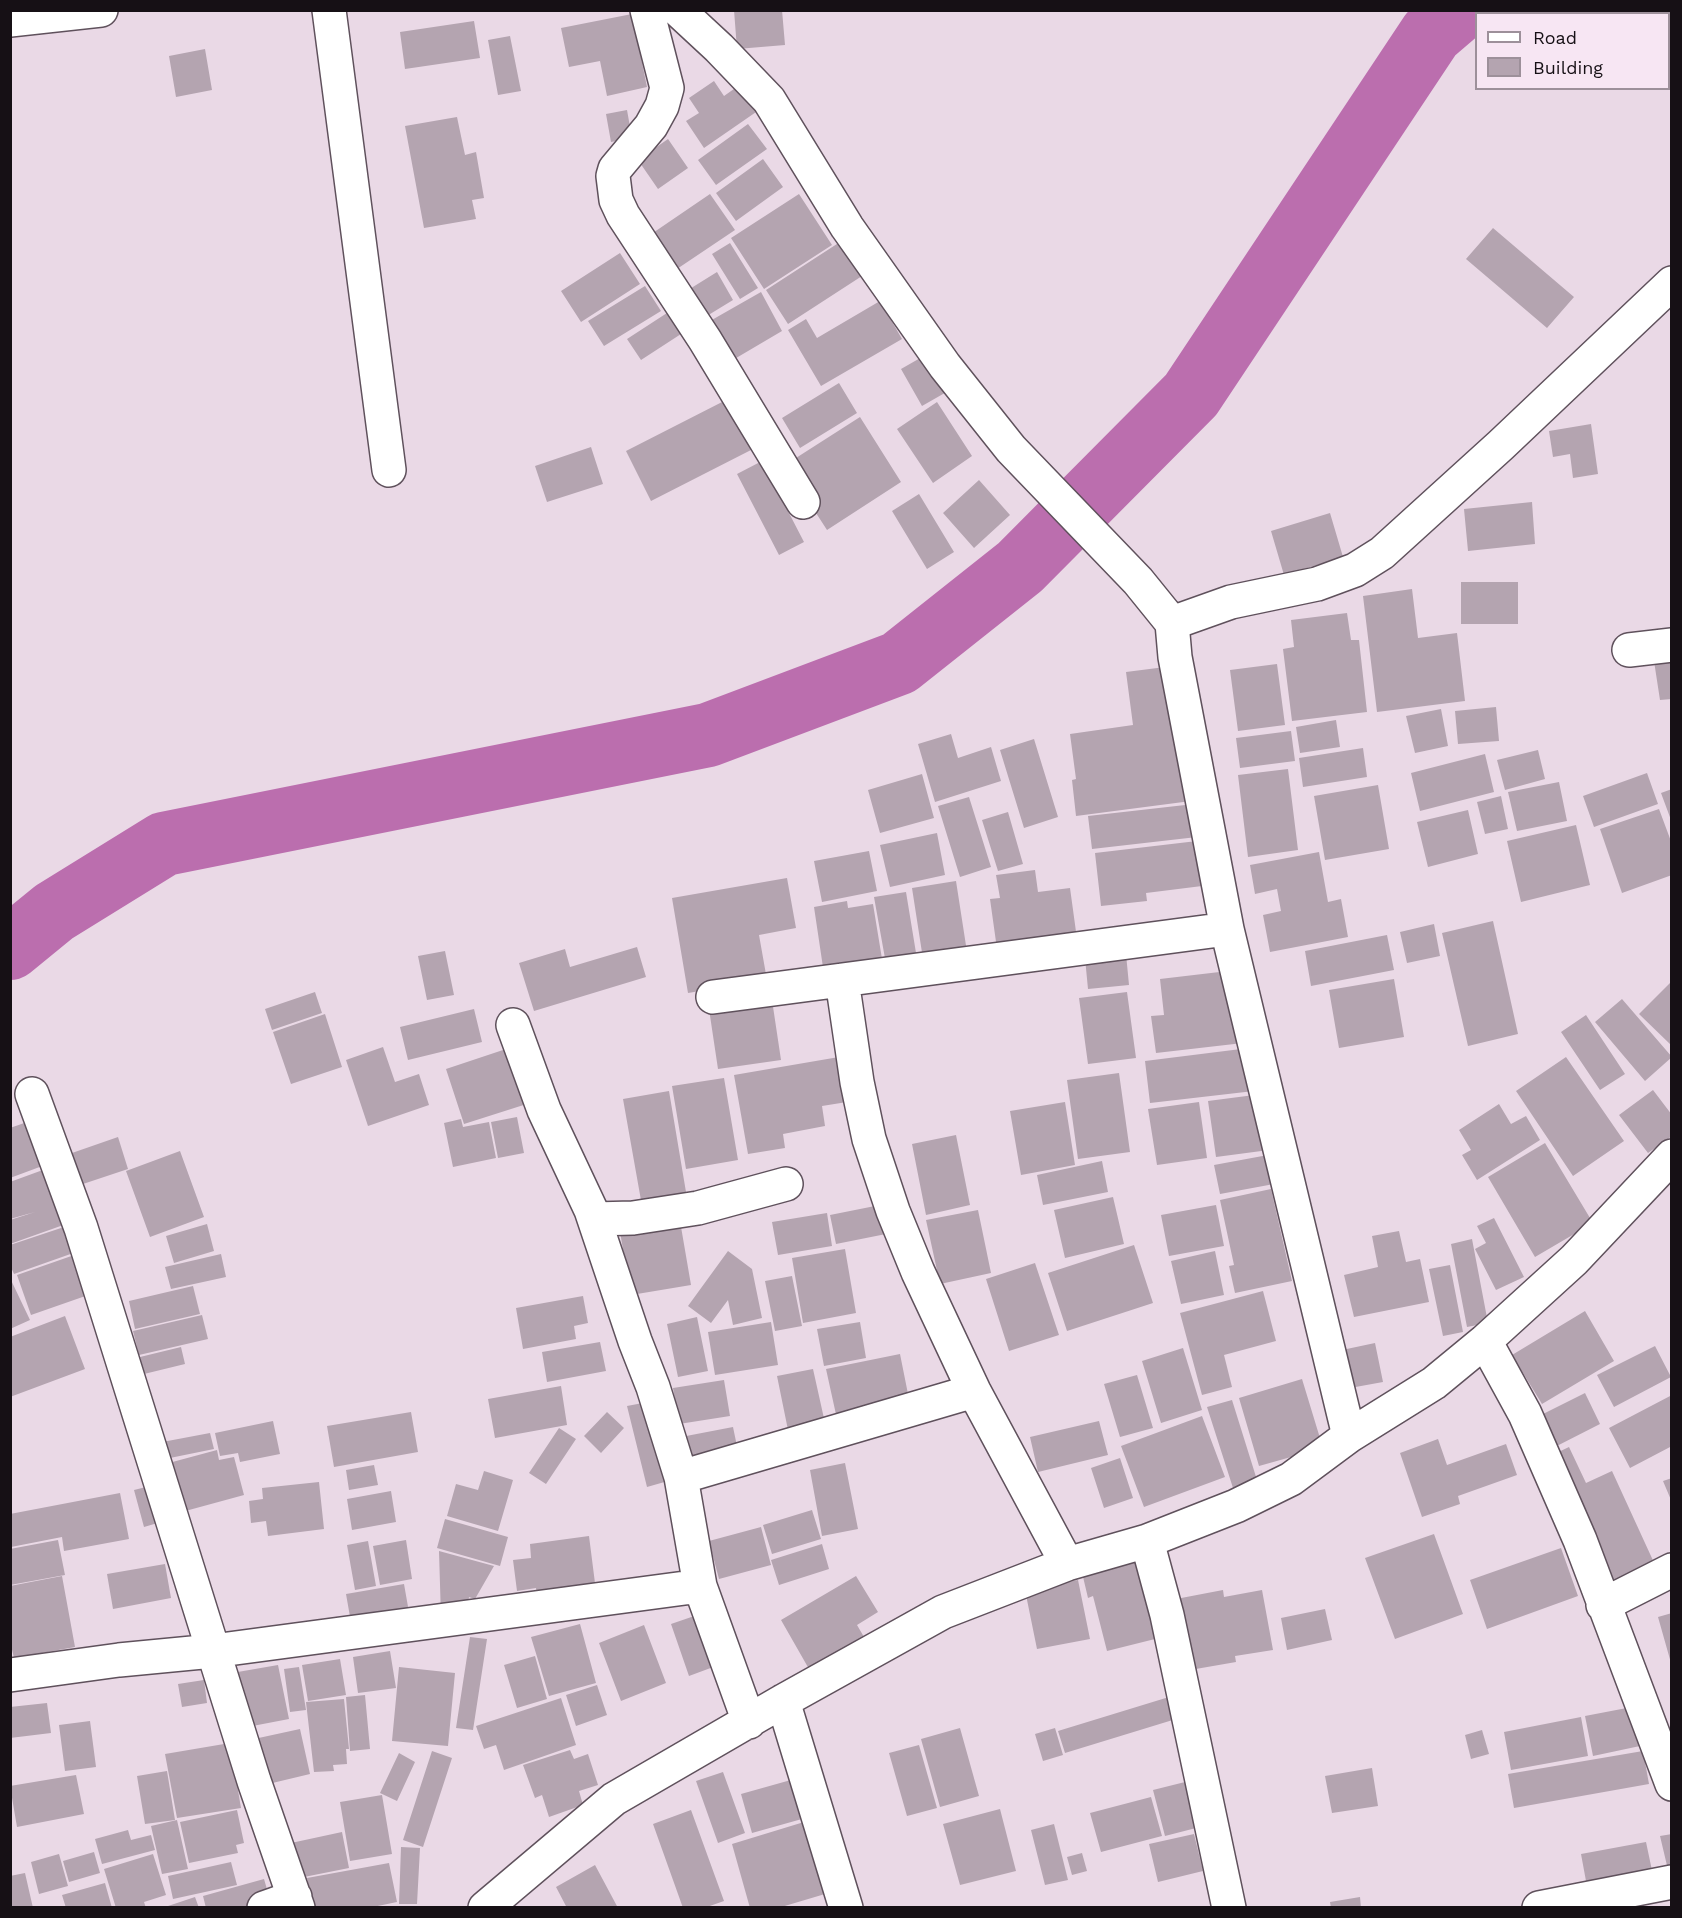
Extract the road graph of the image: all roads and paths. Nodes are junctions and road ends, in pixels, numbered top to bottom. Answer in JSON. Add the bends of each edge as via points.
{"nodes":[{"id":1,"x":101,"y":10,"type":"edge"},
{"id":2,"x":329,"y":10,"type":"edge"},
{"id":3,"x":647,"y":10,"type":"edge"},
{"id":4,"x":678,"y":10,"type":"edge"},
{"id":5,"x":10,"y":20,"type":"edge"},
{"id":6,"x":1671,"y":283,"type":"edge"},
{"id":7,"x":1658,"y":312,"type":"edge"},
{"id":8,"x":389,"y":470,"type":"dead end"},
{"id":9,"x":802,"y":502,"type":"dead end"},
{"id":10,"x":1172,"y":623,"type":"junction"},
{"id":11,"x":1671,"y":645,"type":"edge"},
{"id":12,"x":1629,"y":650,"type":"dead end"},
{"id":13,"x":1227,"y":929,"type":"junction"},
{"id":14,"x":842,"y":980,"type":"junction"},
{"id":15,"x":713,"y":997,"type":"dead end"},
{"id":16,"x":513,"y":1025,"type":"dead end"},
{"id":17,"x":32,"y":1094,"type":"dead end"},
{"id":18,"x":1671,"y":1156,"type":"edge"},
{"id":19,"x":786,"y":1184,"type":"dead end"},
{"id":20,"x":594,"y":1219,"type":"junction"},
{"id":21,"x":1485,"y":1341,"type":"junction"},
{"id":22,"x":974,"y":1391,"type":"junction"},
{"id":23,"x":1349,"y":1436,"type":"junction"},
{"id":24,"x":681,"y":1477,"type":"junction"},
{"id":25,"x":1147,"y":1541,"type":"junction"},
{"id":26,"x":1067,"y":1564,"type":"junction"},
{"id":27,"x":1671,"y":1570,"type":"edge"},
{"id":28,"x":700,"y":1586,"type":"junction"},
{"id":29,"x":1604,"y":1605,"type":"junction"},
{"id":30,"x":213,"y":1651,"type":"junction"},
{"id":31,"x":10,"y":1675,"type":"edge"},
{"id":32,"x":783,"y":1701,"type":"junction"},
{"id":33,"x":749,"y":1722,"type":"junction"},
{"id":34,"x":1671,"y":1784,"type":"edge"},
{"id":35,"x":1671,"y":1882,"type":"edge"},
{"id":36,"x":297,"y":1902,"type":"edge"},
{"id":37,"x":264,"y":1908,"type":"edge"},
{"id":38,"x":485,"y":1908,"type":"edge"},
{"id":39,"x":846,"y":1908,"type":"edge"},
{"id":40,"x":1229,"y":1908,"type":"edge"},
{"id":41,"x":1539,"y":1908,"type":"edge"}],
"edges":[{"from":1,"to":5,"type":"street"},
{"from":2,"to":8,"type":"street"},
{"from":3,"to":9,"type":"street","via":[[667,88],[651,126],[615,169],[616,200]]},
{"from":4,"to":10,"type":"street","via":[[769,100],[847,227],[945,366],[1011,449],[1138,581]]},
{"from":6,"to":7,"type":"street"},
{"from":7,"to":10,"type":"street","via":[[1501,445],[1382,553],[1355,570],[1317,584],[1231,602]]},
{"from":10,"to":13,"type":"street","via":[[1174,657]]},
{"from":11,"to":12,"type":"street"},
{"from":13,"to":14,"type":"street"},
{"from":13,"to":23,"type":"street"},
{"from":14,"to":15,"type":"street"},
{"from":14,"to":22,"type":"street","via":[[869,1139],[918,1272]]},
{"from":16,"to":20,"type":"street","via":[[544,1110]]},
{"from":17,"to":30,"type":"street","via":[[81,1228]]},
{"from":18,"to":21,"type":"street","via":[[1574,1260]]},
{"from":19,"to":20,"type":"street","via":[[698,1208],[633,1218]]},
{"from":20,"to":24,"type":"street"},
{"from":21,"to":23,"type":"street","via":[[1434,1383]]},
{"from":21,"to":29,"type":"street","via":[[1525,1414]]},
{"from":22,"to":24,"type":"street"},
{"from":22,"to":26,"type":"street"},
{"from":23,"to":25,"type":"street","via":[[1291,1479],[1236,1506]]},
{"from":24,"to":28,"type":"street"},
{"from":25,"to":26,"type":"street"},
{"from":25,"to":40,"type":"street","via":[[1167,1615]]},
{"from":26,"to":32,"type":"street","via":[[943,1612]]},
{"from":27,"to":29,"type":"street"},
{"from":28,"to":30,"type":"street"},
{"from":28,"to":33,"type":"street"},
{"from":29,"to":34,"type":"street"},
{"from":30,"to":31,"type":"street"},
{"from":30,"to":36,"type":"street"},
{"from":32,"to":33,"type":"street"},
{"from":32,"to":39,"type":"street"},
{"from":33,"to":38,"type":"street","via":[[614,1800]]},
{"from":35,"to":41,"type":"street"},
{"from":36,"to":37,"type":"street"}]}
